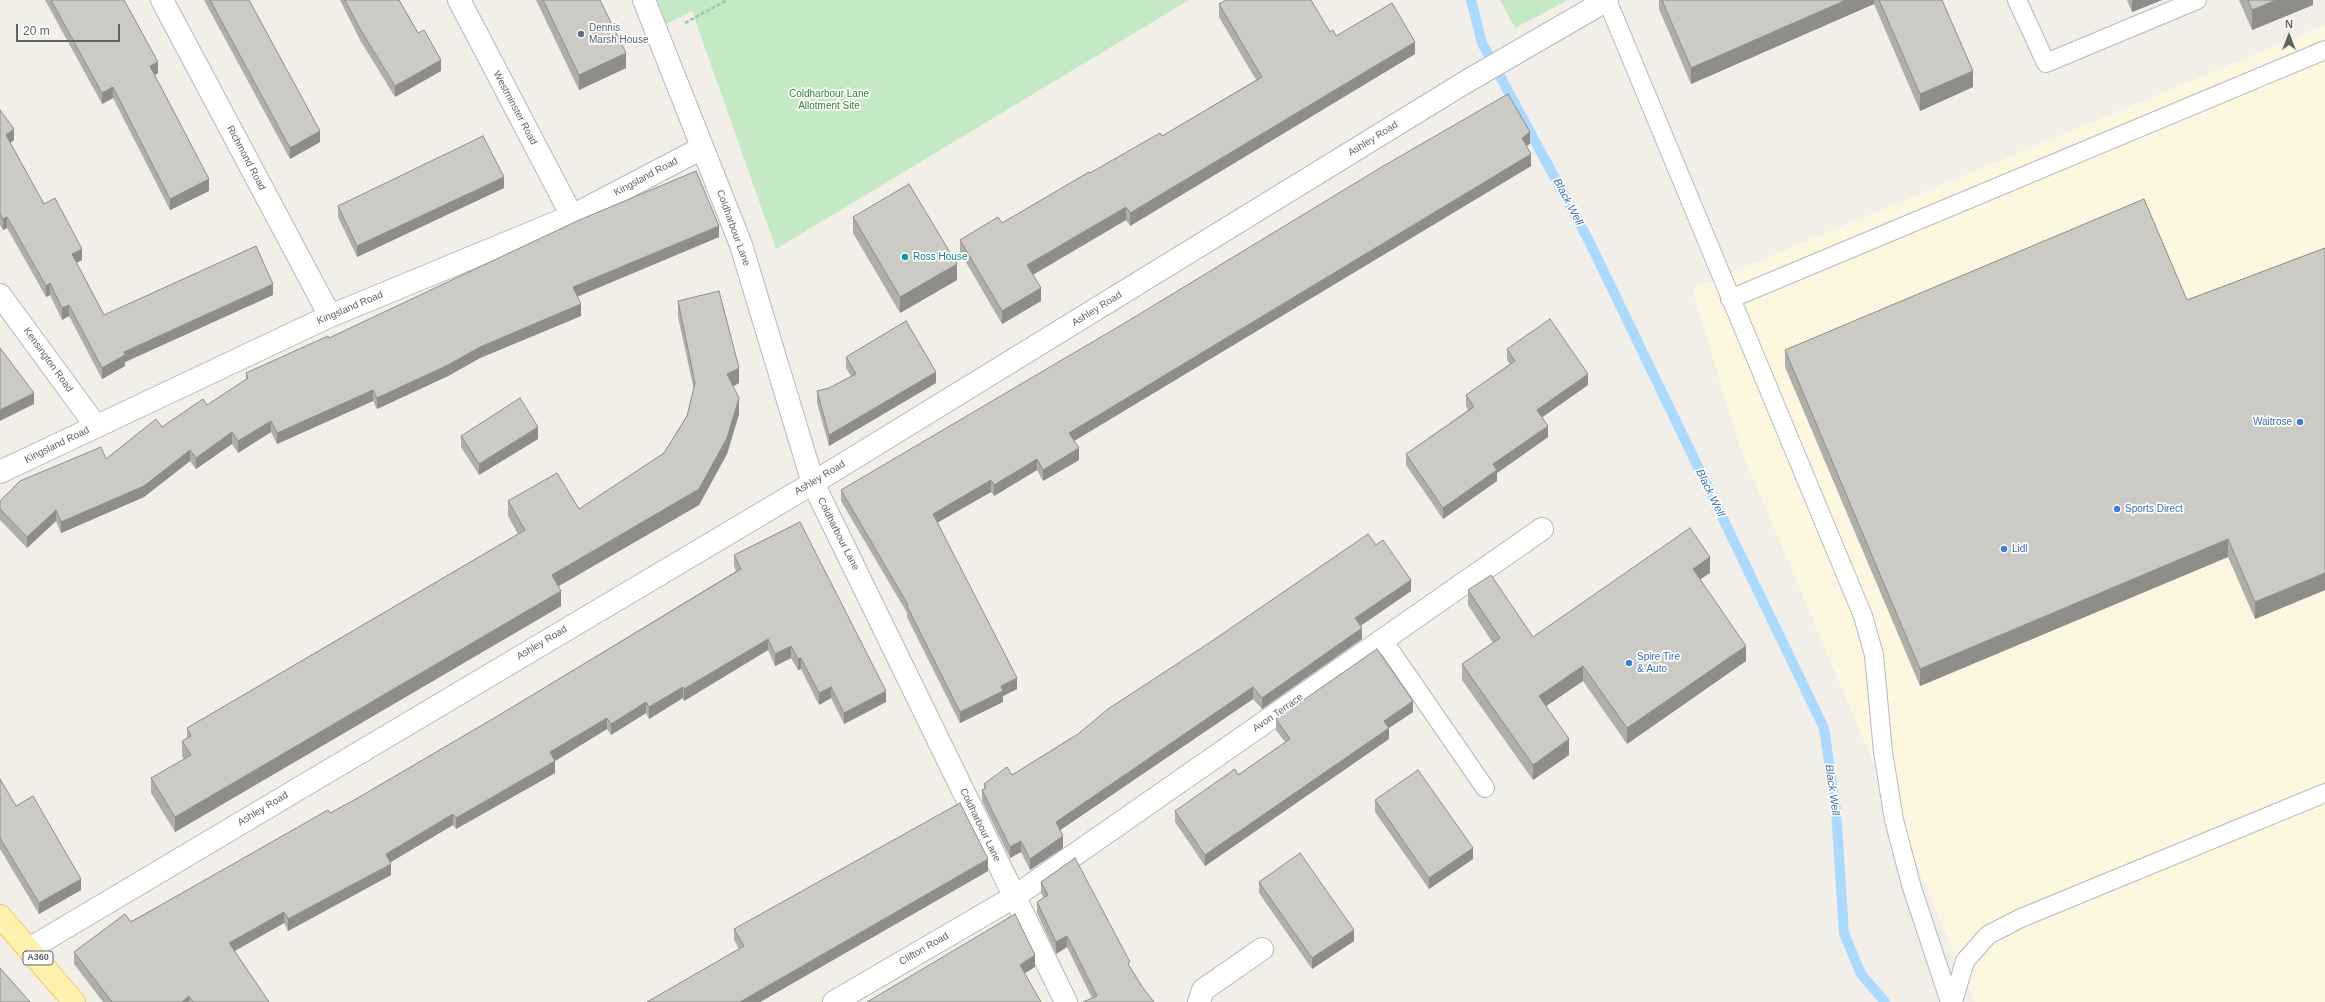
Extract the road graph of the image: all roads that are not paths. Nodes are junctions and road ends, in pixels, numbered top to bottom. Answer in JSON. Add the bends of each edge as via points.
{"nodes":[{"id":1,"x":162,"y":0,"type":"edge"},
{"id":2,"x":459,"y":0,"type":"edge"},
{"id":3,"x":644,"y":0,"type":"edge"},
{"id":4,"x":1607,"y":0,"type":"edge"},
{"id":5,"x":2017,"y":0,"type":"edge"},
{"id":6,"x":2197,"y":0,"type":"edge"},
{"id":7,"x":2325,"y":50,"type":"edge"},
{"id":8,"x":702,"y":148,"type":"junction"},
{"id":9,"x":572,"y":216,"type":"junction"},
{"id":10,"x":0,"y":295,"type":"edge"},
{"id":11,"x":1730,"y":299,"type":"junction"},
{"id":12,"x":330,"y":316,"type":"junction"},
{"id":13,"x":96,"y":426,"type":"junction"},
{"id":14,"x":0,"y":472,"type":"edge"},
{"id":15,"x":813,"y":483,"type":"junction"},
{"id":16,"x":1542,"y":529,"type":"dead end"},
{"id":17,"x":1383,"y":640,"type":"junction"},
{"id":18,"x":1485,"y":788,"type":"dead end"},
{"id":19,"x":2323,"y":794,"type":"edge"},
{"id":20,"x":1014,"y":897,"type":"junction"},
{"id":21,"x":0,"y":916,"type":"edge"},
{"id":22,"x":29,"y":949,"type":"junction"},
{"id":23,"x":1262,"y":949,"type":"dead end"},
{"id":24,"x":74,"y":1002,"type":"edge"},
{"id":25,"x":834,"y":1002,"type":"edge"},
{"id":26,"x":1066,"y":1002,"type":"edge"},
{"id":27,"x":1199,"y":1002,"type":"edge"},
{"id":28,"x":1950,"y":1002,"type":"edge"},
{"id":29,"x":1953,"y":1002,"type":"edge"}],
"edges":[{"from":1,"to":12,"type":"street","name":"Richmond Road"},
{"from":2,"to":9,"type":"street","name":"Westminster Road"},
{"from":3,"to":8,"type":"street","name":"Coldharbour Lane"},
{"from":4,"to":11,"type":"lane"},
{"from":4,"to":15,"type":"street","name":"Ashley Road","via":[[1464,83]]},
{"from":5,"to":6,"type":"lane","via":[[2046,64]]},
{"from":7,"to":11,"type":"lane"},
{"from":8,"to":9,"type":"street","name":"Kingsland Road"},
{"from":8,"to":15,"type":"street","name":"Coldharbour Lane","via":[[741,245]]},
{"from":9,"to":12,"type":"street","name":"Kingsland Road"},
{"from":10,"to":13,"type":"street","name":"Kensington Road"},
{"from":11,"to":28,"type":"lane","via":[[1863,616],[1874,655],[1883,752],[1894,820],[1912,888]]},
{"from":12,"to":13,"type":"street","name":"Kingsland Road"},
{"from":13,"to":14,"type":"street","name":"Kingsland Road"},
{"from":15,"to":20,"type":"street","name":"Coldharbour Lane"},
{"from":15,"to":22,"type":"street","name":"Ashley Road"},
{"from":16,"to":17,"type":"street","name":"Avon Terrace"},
{"from":17,"to":18,"type":"lane"},
{"from":17,"to":20,"type":"street","name":"Avon Terrace"},
{"from":19,"to":29,"type":"lane","via":[[2021,918],[1988,935],[1965,961]]},
{"from":20,"to":25,"type":"street","name":"Clifton Road"},
{"from":20,"to":26,"type":"street","name":"Coldharbour Lane"},
{"from":21,"to":22,"type":"main road","number":"A360"},
{"from":22,"to":24,"type":"main road","number":"A360"},
{"from":23,"to":27,"type":"street","via":[[1203,990]]}]}
